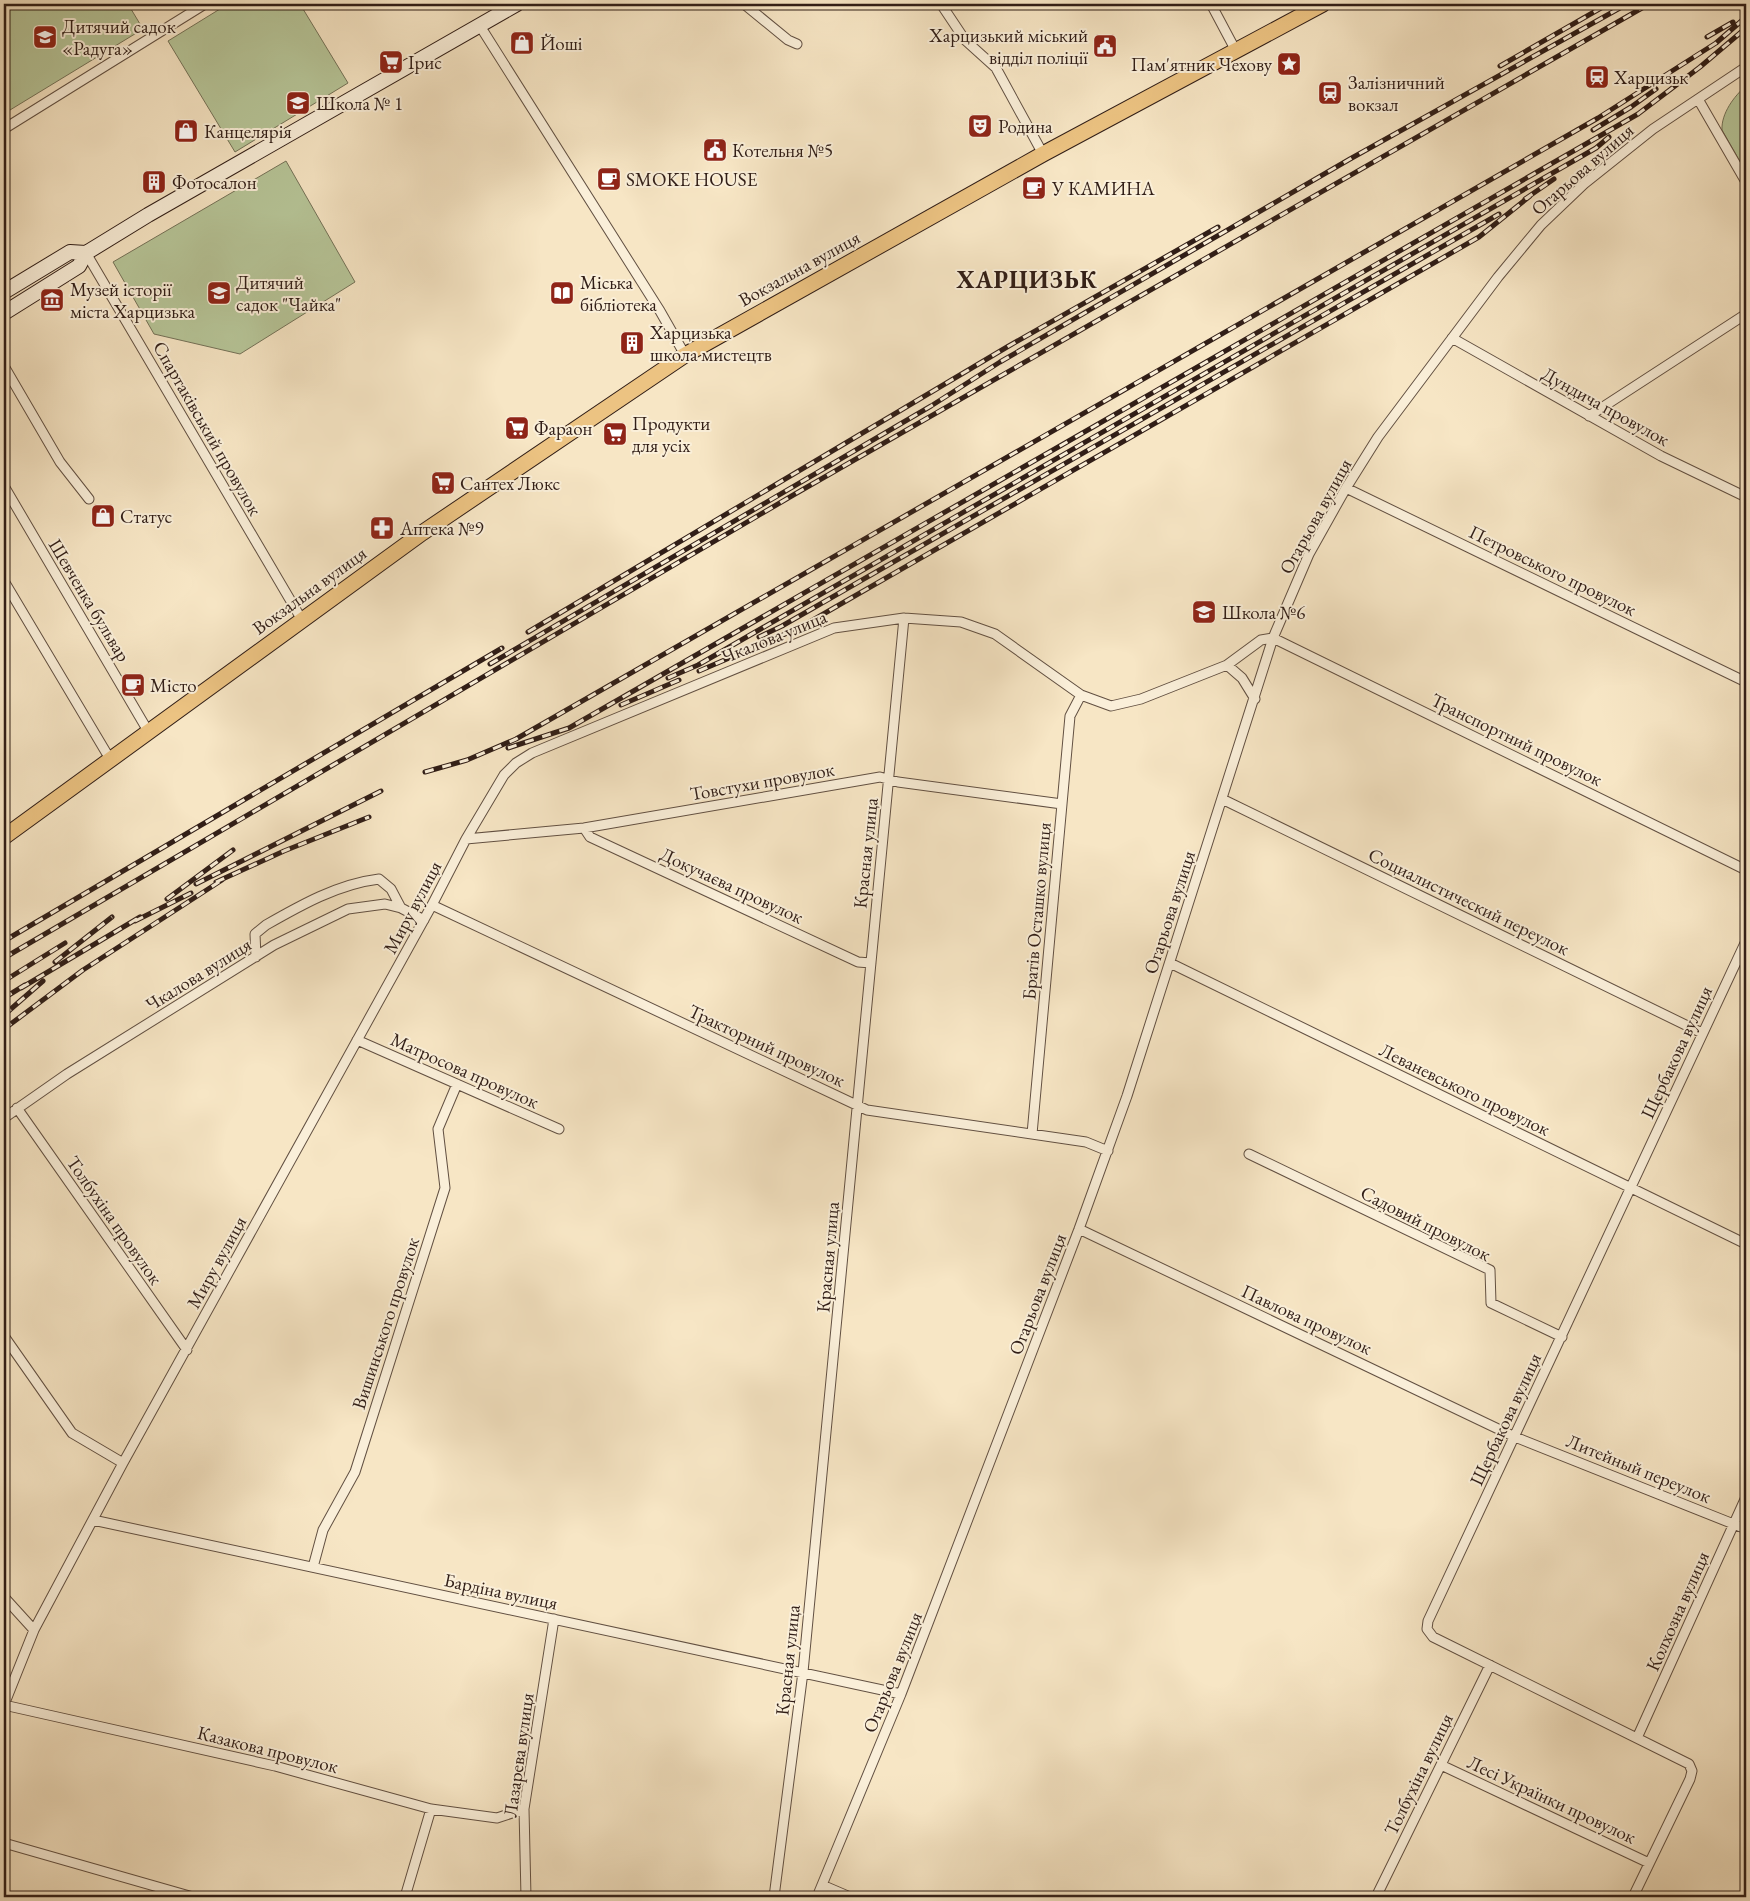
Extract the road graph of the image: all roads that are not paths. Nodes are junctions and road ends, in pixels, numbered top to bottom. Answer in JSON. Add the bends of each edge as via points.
{"nodes":[{"id":1,"x":205,"y":4,"type":"edge"},
{"id":2,"x":517,"y":4,"type":"edge"},
{"id":3,"x":744,"y":4,"type":"edge"},
{"id":4,"x":941,"y":4,"type":"edge"},
{"id":5,"x":1211,"y":4,"type":"edge"},
{"id":6,"x":1323,"y":4,"type":"edge"},
{"id":7,"x":480,"y":26,"type":"junction"},
{"id":8,"x":797,"y":44,"type":"dead end"},
{"id":9,"x":1236,"y":51,"type":"junction"},
{"id":10,"x":1746,"y":67,"type":"edge"},
{"id":11,"x":1698,"y":98,"type":"junction"},
{"id":12,"x":7,"y":127,"type":"dead end"},
{"id":13,"x":1043,"y":154,"type":"junction"},
{"id":14,"x":1746,"y":182,"type":"edge"},
{"id":15,"x":86,"y":253,"type":"junction"},
{"id":16,"x":4,"y":292,"type":"edge"},
{"id":17,"x":4,"y":313,"type":"edge"},
{"id":18,"x":1746,"y":314,"type":"edge"},
{"id":19,"x":1452,"y":338,"type":"junction"},
{"id":20,"x":685,"y":355,"type":"junction"},
{"id":21,"x":4,"y":366,"type":"edge"},
{"id":22,"x":1589,"y":416,"type":"junction"},
{"id":23,"x":4,"y":486,"type":"edge"},
{"id":24,"x":1346,"y":488,"type":"junction"},
{"id":25,"x":1746,"y":497,"type":"edge"},
{"id":26,"x":89,"y":499,"type":"dead end"},
{"id":27,"x":4,"y":581,"type":"edge"},
{"id":28,"x":904,"y":618,"type":"junction"},
{"id":29,"x":302,"y":620,"type":"junction"},
{"id":30,"x":1273,"y":638,"type":"junction"},
{"id":31,"x":1226,"y":664,"type":"junction"},
{"id":32,"x":1746,"y":682,"type":"edge"},
{"id":33,"x":1082,"y":695,"type":"junction"},
{"id":34,"x":1255,"y":699,"type":"junction"},
{"id":35,"x":148,"y":731,"type":"junction"},
{"id":36,"x":110,"y":759,"type":"junction"},
{"id":37,"x":889,"y":779,"type":"junction"},
{"id":38,"x":1222,"y":799,"type":"junction"},
{"id":39,"x":1062,"y":804,"type":"junction"},
{"id":40,"x":584,"y":828,"type":"junction"},
{"id":41,"x":4,"y":837,"type":"edge"},
{"id":42,"x":466,"y":839,"type":"junction"},
{"id":43,"x":1746,"y":870,"type":"edge"},
{"id":44,"x":432,"y":905,"type":"junction"},
{"id":45,"x":401,"y":908,"type":"junction"},
{"id":46,"x":424,"y":920,"type":"junction"},
{"id":47,"x":1746,"y":941,"type":"edge"},
{"id":48,"x":256,"y":957,"type":"junction"},
{"id":49,"x":871,"y":963,"type":"junction"},
{"id":50,"x":1170,"y":963,"type":"junction"},
{"id":51,"x":1702,"y":1033,"type":"junction"},
{"id":52,"x":357,"y":1040,"type":"junction"},
{"id":53,"x":457,"y":1084,"type":"junction"},
{"id":54,"x":858,"y":1106,"type":"junction"},
{"id":55,"x":18,"y":1108,"type":"junction"},
{"id":56,"x":4,"y":1118,"type":"edge"},
{"id":57,"x":560,"y":1129,"type":"dead end"},
{"id":58,"x":1032,"y":1134,"type":"junction"},
{"id":59,"x":1108,"y":1151,"type":"junction"},
{"id":60,"x":1249,"y":1154,"type":"dead end"},
{"id":61,"x":1631,"y":1189,"type":"junction"},
{"id":62,"x":1080,"y":1229,"type":"junction"},
{"id":63,"x":1746,"y":1244,"type":"edge"},
{"id":64,"x":4,"y":1336,"type":"edge"},
{"id":65,"x":1562,"y":1337,"type":"junction"},
{"id":66,"x":186,"y":1350,"type":"junction"},
{"id":67,"x":1518,"y":1437,"type":"junction"},
{"id":68,"x":123,"y":1463,"type":"junction"},
{"id":69,"x":1746,"y":1497,"type":"edge"},
{"id":70,"x":93,"y":1520,"type":"junction"},
{"id":71,"x":1734,"y":1524,"type":"junction"},
{"id":72,"x":1746,"y":1529,"type":"edge"},
{"id":73,"x":313,"y":1567,"type":"junction"},
{"id":74,"x":4,"y":1597,"type":"edge"},
{"id":75,"x":554,"y":1619,"type":"junction"},
{"id":76,"x":34,"y":1630,"type":"junction"},
{"id":77,"x":1490,"y":1666,"type":"junction"},
{"id":78,"x":803,"y":1672,"type":"junction"},
{"id":79,"x":901,"y":1694,"type":"junction"},
{"id":80,"x":4,"y":1705,"type":"edge"},
{"id":81,"x":1637,"y":1738,"type":"junction"},
{"id":82,"x":1441,"y":1765,"type":"junction"},
{"id":83,"x":431,"y":1809,"type":"junction"},
{"id":84,"x":524,"y":1809,"type":"junction"},
{"id":85,"x":4,"y":1843,"type":"edge"},
{"id":86,"x":1649,"y":1863,"type":"junction"},
{"id":87,"x":822,"y":1885,"type":"junction"},
{"id":88,"x":193,"y":1897,"type":"edge"},
{"id":89,"x":405,"y":1897,"type":"edge"},
{"id":90,"x":526,"y":1897,"type":"edge"},
{"id":91,"x":774,"y":1897,"type":"edge"},
{"id":92,"x":817,"y":1897,"type":"edge"},
{"id":93,"x":850,"y":1897,"type":"edge"},
{"id":94,"x":1378,"y":1897,"type":"edge"},
{"id":95,"x":1633,"y":1897,"type":"edge"}],
"edges":[{"from":1,"to":12,"type":"street"},
{"from":2,"to":7,"type":"main road"},
{"from":3,"to":8,"type":"street"},
{"from":4,"to":13,"type":"street","via":[[965,40],[996,68]]},
{"from":5,"to":9,"type":"street"},
{"from":6,"to":9,"type":"main road","name":"Вокзальна вулиця"},
{"from":7,"to":15,"type":"main road"},
{"from":7,"to":20,"type":"street"},
{"from":9,"to":13,"type":"main road","name":"Вокзальна вулиця"},
{"from":10,"to":11,"type":"street","name":"Огарьова вулиця"},
{"from":11,"to":14,"type":"street"},
{"from":11,"to":19,"type":"street","name":"Огарьова вулиця","via":[[1653,128],[1584,184],[1541,225]]},
{"from":13,"to":20,"type":"main road","name":"Вокзальна вулиця"},
{"from":15,"to":16,"type":"main road","via":[[70,252]]},
{"from":15,"to":17,"type":"main road","via":[[78,266]]},
{"from":15,"to":29,"type":"street","name":"Спартаківський провулок"},
{"from":18,"to":22,"type":"street"},
{"from":19,"to":22,"type":"street","name":"Дундича провулок"},
{"from":19,"to":24,"type":"street","name":"Огарьова вулиця","via":[[1378,438]]},
{"from":20,"to":29,"type":"main road","name":"Вокзальна вулиця","via":[[422,533]]},
{"from":21,"to":26,"type":"street","via":[[60,462]]},
{"from":22,"to":25,"type":"street","name":"Дундича провулок","via":[[1661,456]]},
{"from":23,"to":35,"type":"street","name":"Шевченка бульвар"},
{"from":24,"to":30,"type":"street","name":"Огарьова вулиця","via":[[1309,554]]},
{"from":24,"to":32,"type":"street","name":"Петровського провулок"},
{"from":27,"to":36,"type":"street"},
{"from":28,"to":33,"type":"street","name":"Чкалова улица","via":[[961,622],[994,634]]},
{"from":28,"to":37,"type":"street","name":"Красная улица"},
{"from":28,"to":42,"type":"street","name":"Чкалова улица","via":[[834,628],[532,754],[504,775]]},
{"from":29,"to":35,"type":"main road","name":"Вокзальна вулиця"},
{"from":30,"to":31,"type":"street","name":"Чкалова улица","via":[[1261,640]]},
{"from":30,"to":34,"type":"street","name":"Огарьова вулиця"},
{"from":30,"to":43,"type":"street","name":"Транспортний провулок"},
{"from":31,"to":33,"type":"street","name":"Чкалова улица","via":[[1141,699],[1111,706]]},
{"from":31,"to":34,"type":"street","via":[[1242,678]]},
{"from":33,"to":39,"type":"street","name":"Братів Осташко вулиця","via":[[1070,716]]},
{"from":34,"to":38,"type":"street","name":"Огарьова вулиця"},
{"from":35,"to":36,"type":"main road","name":"Вокзальна вулиця"},
{"from":36,"to":41,"type":"main road","name":"Вокзальна вулиця"},
{"from":37,"to":39,"type":"street","name":"Товстухи провулок"},
{"from":37,"to":40,"type":"street","name":"Товстухи провулок","via":[[880,776]]},
{"from":37,"to":49,"type":"street","name":"Красная улица"},
{"from":38,"to":50,"type":"street","name":"Огарьова вулиця"},
{"from":38,"to":51,"type":"street","name":"Социалистический переулок"},
{"from":39,"to":58,"type":"street","name":"Братів Осташко вулиця"},
{"from":40,"to":42,"type":"street","name":"Товстухи провулок"},
{"from":40,"to":49,"type":"street","name":"Докучаєва провулок","via":[[590,837],[858,962]]},
{"from":42,"to":44,"type":"street","name":"Миру вулиця"},
{"from":44,"to":46,"type":"street","name":"Миру вулиця"},
{"from":44,"to":54,"type":"street","name":"Тракторний провулок"},
{"from":45,"to":46,"type":"street","name":"Чкалова вулиця"},
{"from":45,"to":48,"type":"street","name":"Чкалова вулиця","via":[[385,904],[348,909]]},
{"from":45,"to":48,"type":"street","via":[[391,889],[379,879],[350,885],[266,925],[256,934]]},
{"from":46,"to":52,"type":"street","name":"Миру вулиця"},
{"from":47,"to":51,"type":"street","name":"Щербакова вулиця"},
{"from":48,"to":55,"type":"street","name":"Чкалова вулиця"},
{"from":49,"to":54,"type":"street","name":"Красная улица"},
{"from":50,"to":59,"type":"street","name":"Огарьова вулиця"},
{"from":50,"to":61,"type":"street","name":"Леваневського провулок"},
{"from":51,"to":61,"type":"street","name":"Щербакова вулиця"},
{"from":52,"to":53,"type":"street","name":"Матросова провулок"},
{"from":52,"to":66,"type":"street","name":"Миру вулиця"},
{"from":53,"to":57,"type":"street","name":"Матросова провулок"},
{"from":53,"to":73,"type":"street","name":"Вишинського провулок","via":[[438,1129],[445,1188],[355,1472],[323,1530]]},
{"from":54,"to":58,"type":"street","name":"Тракторний провулок","via":[[867,1110]]},
{"from":54,"to":78,"type":"street","name":"Красная улица"},
{"from":55,"to":56,"type":"street","name":"Чкалова вулиця"},
{"from":55,"to":66,"type":"street","name":"Толбухіна провулок"},
{"from":58,"to":59,"type":"street","name":"Тракторний провулок","via":[[1086,1142]]},
{"from":59,"to":62,"type":"street","name":"Огарьова вулиця"},
{"from":60,"to":65,"type":"street","name":"Садовий провулок","via":[[1490,1270],[1491,1303]]},
{"from":61,"to":63,"type":"street","name":"Леваневського провулок"},
{"from":61,"to":65,"type":"street","name":"Щербакова вулиця"},
{"from":62,"to":67,"type":"street","name":"Павлова провулок"},
{"from":62,"to":79,"type":"street","name":"Огарьова вулиця"},
{"from":64,"to":68,"type":"street","via":[[72,1433]]},
{"from":65,"to":67,"type":"street","name":"Щербакова вулиця"},
{"from":66,"to":68,"type":"street","name":"Миру вулиця"},
{"from":67,"to":71,"type":"street","name":"Литейный переулок"},
{"from":67,"to":77,"type":"street","name":"Щербакова вулиця","via":[[1428,1620],[1427,1629],[1433,1637]]},
{"from":68,"to":70,"type":"street","name":"Миру вулиця"},
{"from":69,"to":71,"type":"street","name":"Колхозна вулиця"},
{"from":70,"to":73,"type":"street","name":"Бардіна вулиця"},
{"from":70,"to":76,"type":"street","name":"Миру вулиця"},
{"from":71,"to":72,"type":"street","name":"Литейный переулок"},
{"from":71,"to":81,"type":"street","name":"Колхозна вулиця"},
{"from":73,"to":75,"type":"street","name":"Бардіна вулиця"},
{"from":74,"to":76,"type":"street"},
{"from":75,"to":78,"type":"street","name":"Бардіна вулиця"},
{"from":75,"to":84,"type":"street","name":"Лазарева вулиця"},
{"from":76,"to":80,"type":"street","name":"Миру вулиця"},
{"from":77,"to":81,"type":"street","name":"Щербакова вулиця"},
{"from":77,"to":82,"type":"street","name":"Толбухіна вулиця"},
{"from":78,"to":79,"type":"street","name":"Бардіна вулиця"},
{"from":78,"to":91,"type":"street","name":"Красная улица"},
{"from":79,"to":87,"type":"street","name":"Огарьова вулиця"},
{"from":80,"to":83,"type":"street","name":"Казакова провулок","via":[[275,1766]]},
{"from":81,"to":86,"type":"street","name":"Щербакова вулиця","via":[[1689,1764],[1692,1771]]},
{"from":82,"to":86,"type":"street","name":"Лесі Українки провулок"},
{"from":82,"to":94,"type":"street","name":"Толбухіна вулиця"},
{"from":83,"to":84,"type":"street","name":"Казакова провулок","via":[[496,1818]]},
{"from":83,"to":89,"type":"street"},
{"from":84,"to":90,"type":"street","name":"Лазарева вулиця"},
{"from":85,"to":88,"type":"street"},
{"from":86,"to":95,"type":"street"},
{"from":87,"to":92,"type":"street","name":"Огарьова вулиця"},
{"from":87,"to":93,"type":"street"}]}
